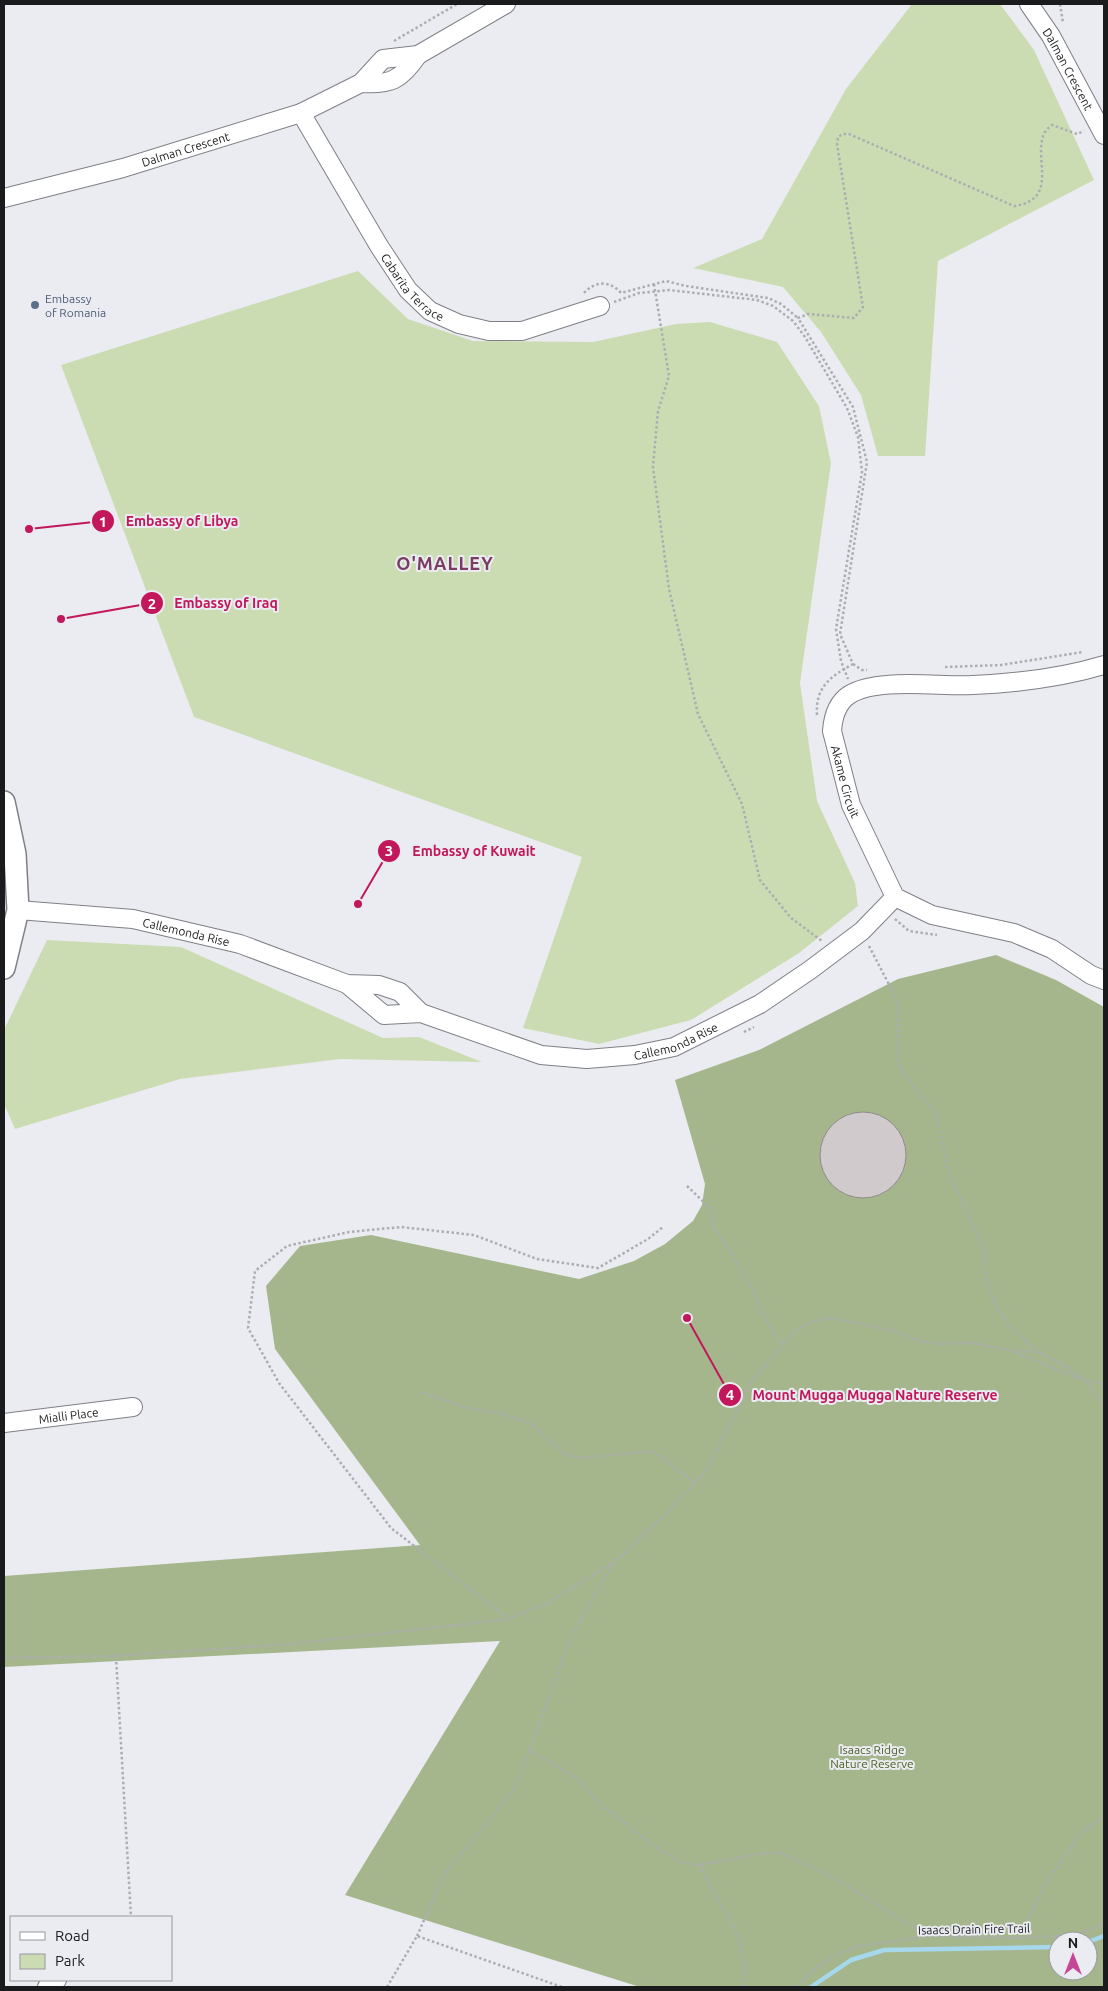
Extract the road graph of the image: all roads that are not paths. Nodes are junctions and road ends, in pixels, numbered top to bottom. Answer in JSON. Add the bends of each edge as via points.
{"nodes":[{"id":1,"x":506,"y":4,"type":"edge"},
{"id":2,"x":1029,"y":4,"type":"edge"},
{"id":3,"x":418,"y":55,"type":"junction"},
{"id":4,"x":361,"y":83,"type":"junction"},
{"id":5,"x":301,"y":113,"type":"junction"},
{"id":6,"x":1102,"y":129,"type":"edge"},
{"id":7,"x":4,"y":198,"type":"edge"},
{"id":8,"x":600,"y":306,"type":"road end"},
{"id":9,"x":1104,"y":665,"type":"edge"},
{"id":10,"x":5,"y":814,"type":"edge"},
{"id":11,"x":18,"y":910,"type":"junction"},
{"id":12,"x":890,"y":912,"type":"junction"},
{"id":13,"x":4,"y":968,"type":"edge"},
{"id":14,"x":1104,"y":980,"type":"edge"},
{"id":15,"x":347,"y":984,"type":"junction"},
{"id":16,"x":420,"y":1014,"type":"junction"},
{"id":17,"x":133,"y":1407,"type":"dead end"},
{"id":18,"x":4,"y":1423,"type":"edge"}],
"edges":[{"from":1,"to":3,"type":"street","name":"Dalman Crescent"},
{"from":2,"to":6,"type":"street","name":"Dalman Crescent","via":[[1051,36]]},
{"from":3,"to":4,"type":"street","name":"Dalman Crescent","via":[[383,58]]},
{"from":3,"to":4,"type":"street","name":"Dalman Crescent","via":[[405,72],[392,81]]},
{"from":4,"to":5,"type":"street","name":"Dalman Crescent"},
{"from":5,"to":7,"type":"street","name":"Dalman Crescent","via":[[123,168]]},
{"from":5,"to":8,"type":"street","name":"Cabarita Terrace","via":[[379,246],[408,290],[430,310],[459,324],[522,331]]},
{"from":9,"to":12,"type":"street","name":"Akame Circuit","via":[[1031,682],[873,687],[853,693],[838,707],[832,719],[832,731],[851,805]]},
{"from":10,"to":11,"type":"street","via":[[14,854]]},
{"from":11,"to":13,"type":"street"},
{"from":11,"to":15,"type":"street","name":"Callemonda Rise","via":[[142,921],[240,944]]},
{"from":12,"to":14,"type":"street","via":[[932,915],[1014,933],[1052,949]]},
{"from":12,"to":16,"type":"street","name":"Callemonda Rise","via":[[760,1004],[674,1046],[635,1055],[587,1059],[541,1055]]},
{"from":15,"to":16,"type":"street","name":"Callemonda Rise","via":[[379,985],[400,992]]},
{"from":15,"to":16,"type":"street","name":"Callemonda Rise","via":[[384,1015]]},
{"from":17,"to":18,"type":"street","name":"Mialli Place"}]}
